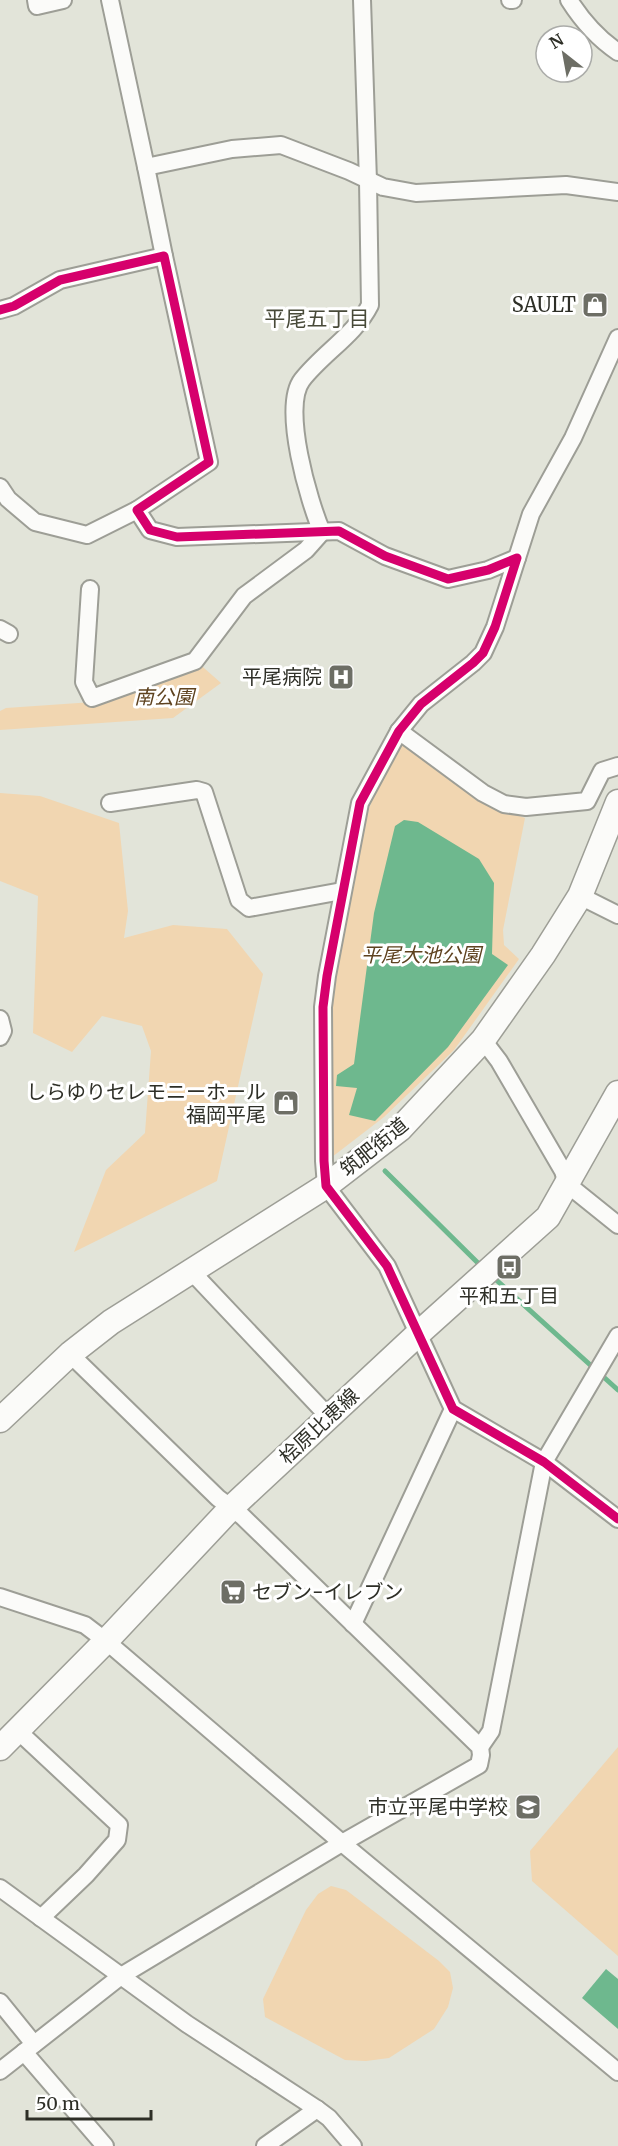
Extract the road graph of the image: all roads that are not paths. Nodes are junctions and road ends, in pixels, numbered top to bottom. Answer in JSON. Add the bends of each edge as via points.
{"nodes":[{"id":1,"x":36,"y":0,"type":"edge"},
{"id":2,"x":63,"y":0,"type":"edge"},
{"id":3,"x":110,"y":0,"type":"edge"},
{"id":4,"x":362,"y":0,"type":"edge"},
{"id":5,"x":569,"y":0,"type":"edge"},
{"id":6,"x":618,"y":52,"type":"edge"},
{"id":7,"x":146,"y":167,"type":"junction"},
{"id":8,"x":368,"y":181,"type":"junction"},
{"id":9,"x":618,"y":192,"type":"edge"},
{"id":10,"x":164,"y":256,"type":"junction"},
{"id":11,"x":0,"y":310,"type":"edge"},
{"id":12,"x":618,"y":338,"type":"edge"},
{"id":13,"x":0,"y":487,"type":"edge"},
{"id":14,"x":137,"y":510,"type":"junction"},
{"id":15,"x":322,"y":532,"type":"junction"},
{"id":16,"x":517,"y":558,"type":"junction"},
{"id":17,"x":90,"y":589,"type":"dead end"},
{"id":18,"x":399,"y":730,"type":"junction"},
{"id":19,"x":618,"y":766,"type":"edge"},
{"id":20,"x":618,"y":802,"type":"edge"},
{"id":21,"x":110,"y":803,"type":"dead end"},
{"id":22,"x":342,"y":891,"type":"junction"},
{"id":23,"x":580,"y":896,"type":"junction"},
{"id":24,"x":618,"y":915,"type":"edge"},
{"id":25,"x":0,"y":1019,"type":"edge"},
{"id":26,"x":0,"y":1037,"type":"edge"},
{"id":27,"x":483,"y":1040,"type":"junction"},
{"id":28,"x":618,"y":1092,"type":"edge"},
{"id":29,"x":567,"y":1184,"type":"junction"},
{"id":30,"x":326,"y":1186,"type":"junction"},
{"id":31,"x":618,"y":1225,"type":"edge"},
{"id":32,"x":191,"y":1271,"type":"junction"},
{"id":33,"x":419,"y":1333,"type":"junction"},
{"id":34,"x":618,"y":1336,"type":"edge"},
{"id":35,"x":70,"y":1354,"type":"junction"},
{"id":36,"x":453,"y":1409,"type":"junction"},
{"id":37,"x":329,"y":1417,"type":"junction"},
{"id":38,"x":0,"y":1420,"type":"edge"},
{"id":39,"x":544,"y":1462,"type":"junction"},
{"id":40,"x":231,"y":1508,"type":"junction"},
{"id":41,"x":618,"y":1519,"type":"edge"},
{"id":42,"x":0,"y":1597,"type":"edge"},
{"id":43,"x":353,"y":1624,"type":"junction"},
{"id":44,"x":106,"y":1641,"type":"junction"},
{"id":45,"x":17,"y":1730,"type":"junction"},
{"id":46,"x":480,"y":1746,"type":"junction"},
{"id":47,"x":0,"y":1748,"type":"edge"},
{"id":48,"x":342,"y":1843,"type":"junction"},
{"id":49,"x":0,"y":1888,"type":"edge"},
{"id":50,"x":41,"y":1918,"type":"junction"},
{"id":51,"x":121,"y":1976,"type":"junction"},
{"id":52,"x":0,"y":2002,"type":"edge"},
{"id":53,"x":29,"y":2048,"type":"junction"},
{"id":54,"x":0,"y":2071,"type":"edge"},
{"id":55,"x":618,"y":2072,"type":"edge"},
{"id":56,"x":317,"y":2109,"type":"junction"},
{"id":57,"x":105,"y":2146,"type":"edge"},
{"id":58,"x":264,"y":2146,"type":"edge"},
{"id":59,"x":353,"y":2146,"type":"edge"}],
"edges":[{"from":1,"to":2,"type":"street","via":[[37,6]]},
{"from":3,"to":7,"type":"street"},
{"from":4,"to":8,"type":"street"},
{"from":5,"to":6,"type":"street","via":[[582,21]]},
{"from":7,"to":8,"type":"street","via":[[232,149],[280,145]]},
{"from":7,"to":10,"type":"street"},
{"from":8,"to":9,"type":"street","via":[[416,193],[566,185]]},
{"from":8,"to":15,"type":"street","via":[[370,305],[363,319],[300,382],[294,397],[304,480]]},
{"from":10,"to":11,"type":"street","via":[[60,280]]},
{"from":10,"to":14,"type":"street","via":[[208,462]]},
{"from":12,"to":16,"type":"street","via":[[573,438],[531,514]]},
{"from":13,"to":14,"type":"street","via":[[35,522],[87,535]]},
{"from":14,"to":15,"type":"street","via":[[150,530],[177,537]]},
{"from":15,"to":16,"type":"street","via":[[339,531],[385,556],[448,579],[488,570]]},
{"from":15,"to":17,"type":"street","via":[[306,550],[244,596],[195,661],[92,698],[84,682]]},
{"from":16,"to":18,"type":"street","via":[[483,653],[421,704]]},
{"from":18,"to":19,"type":"street","via":[[483,793],[504,804],[526,807],[586,801],[602,771]]},
{"from":18,"to":22,"type":"street","via":[[360,803]]},
{"from":20,"to":23,"type":"street","name":"筑肥街道"},
{"from":21,"to":22,"type":"street","via":[[204,792],[239,900],[249,908]]},
{"from":22,"to":30,"type":"street","via":[[323,1007]]},
{"from":23,"to":24,"type":"street"},
{"from":23,"to":27,"type":"street","name":"筑肥街道"},
{"from":25,"to":26,"type":"street"},
{"from":27,"to":29,"type":"street","via":[[564,1171]]},
{"from":27,"to":30,"type":"street","name":"筑肥街道","via":[[400,1129]]},
{"from":28,"to":29,"type":"street","name":"桧原比恵線"},
{"from":29,"to":31,"type":"street"},
{"from":29,"to":33,"type":"street","name":"桧原比恵線","via":[[548,1217]]},
{"from":30,"to":32,"type":"street","name":"筑肥街道"},
{"from":30,"to":33,"type":"street","via":[[387,1266]]},
{"from":32,"to":35,"type":"street","name":"筑肥街道","via":[[111,1322]]},
{"from":32,"to":37,"type":"street"},
{"from":33,"to":36,"type":"street"},
{"from":33,"to":37,"type":"street","name":"桧原比恵線"},
{"from":34,"to":39,"type":"street"},
{"from":35,"to":38,"type":"street","name":"筑肥街道"},
{"from":35,"to":40,"type":"street"},
{"from":36,"to":39,"type":"street"},
{"from":36,"to":43,"type":"street"},
{"from":37,"to":40,"type":"street","name":"桧原比恵線"},
{"from":39,"to":41,"type":"street"},
{"from":39,"to":46,"type":"street","via":[[490,1731]]},
{"from":40,"to":43,"type":"street"},
{"from":40,"to":44,"type":"street","name":"桧原比恵線"},
{"from":42,"to":44,"type":"street","via":[[85,1625]]},
{"from":43,"to":46,"type":"street"},
{"from":44,"to":45,"type":"street","name":"桧原比恵線"},
{"from":44,"to":48,"type":"street"},
{"from":45,"to":47,"type":"street","name":"桧原比恵線"},
{"from":45,"to":50,"type":"street","via":[[119,1825],[117,1840]]},
{"from":46,"to":48,"type":"street","via":[[478,1765]]},
{"from":48,"to":51,"type":"street"},
{"from":48,"to":55,"type":"street"},
{"from":49,"to":50,"type":"street"},
{"from":50,"to":51,"type":"street"},
{"from":51,"to":53,"type":"street"},
{"from":51,"to":56,"type":"street"},
{"from":52,"to":53,"type":"street"},
{"from":53,"to":54,"type":"street"},
{"from":53,"to":57,"type":"street"},
{"from":56,"to":58,"type":"street"},
{"from":56,"to":59,"type":"street"}]}
